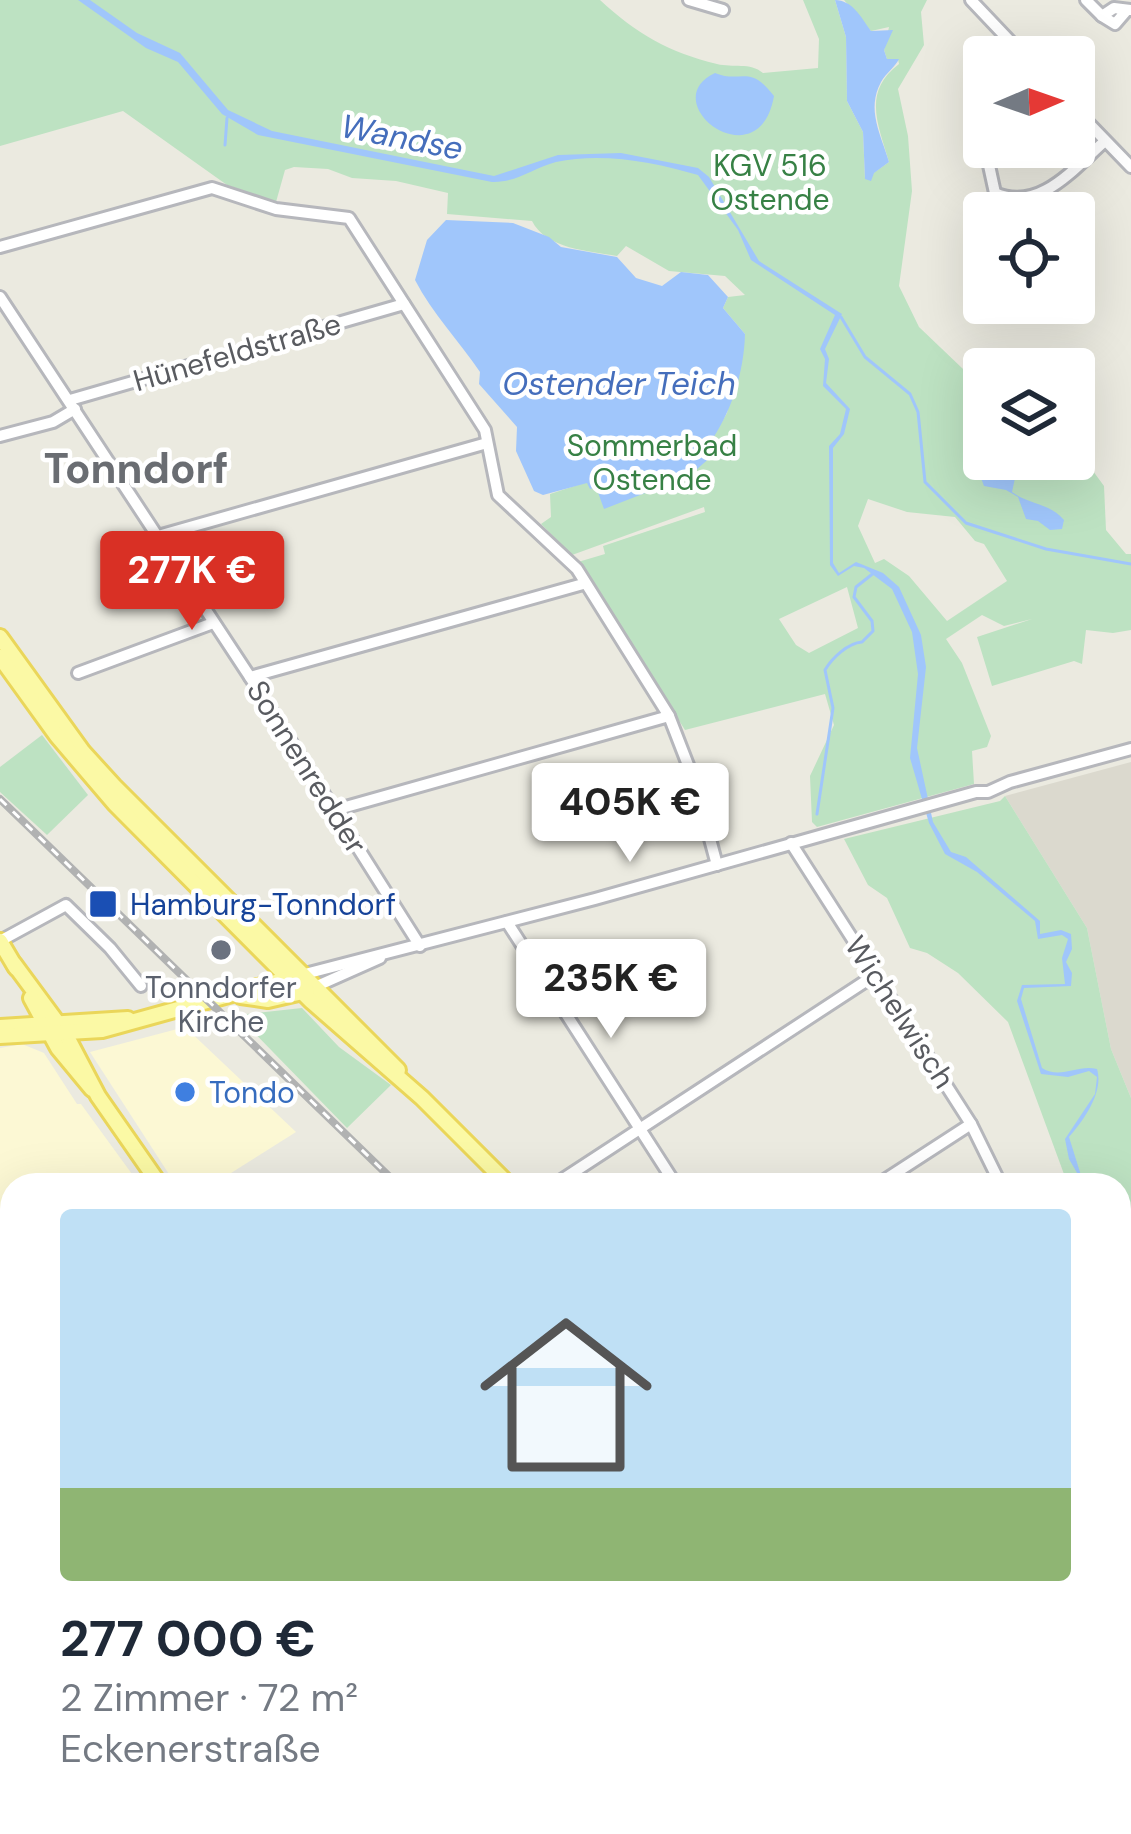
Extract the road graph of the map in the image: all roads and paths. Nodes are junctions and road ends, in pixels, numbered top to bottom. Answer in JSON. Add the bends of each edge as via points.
{"nodes":[{"id":1,"x":688,"y":0,"type":"edge"},
{"id":2,"x":971,"y":0,"type":"edge"},
{"id":3,"x":1086,"y":0,"type":"edge"},
{"id":4,"x":722,"y":10,"type":"dead end"},
{"id":5,"x":1129,"y":10,"type":"edge"},
{"id":6,"x":1005,"y":36,"type":"edge"},
{"id":7,"x":1095,"y":130,"type":"edge"},
{"id":8,"x":1106,"y":141,"type":"junction"},
{"id":9,"x":1095,"y":151,"type":"edge"},
{"id":10,"x":1131,"y":167,"type":"edge"},
{"id":11,"x":990,"y":168,"type":"edge"},
{"id":12,"x":1075,"y":168,"type":"edge"},
{"id":13,"x":0,"y":247,"type":"edge"},
{"id":14,"x":0,"y":297,"type":"edge"},
{"id":15,"x":404,"y":304,"type":"junction"},
{"id":16,"x":73,"y":404,"type":"junction"},
{"id":17,"x":0,"y":436,"type":"edge"},
{"id":18,"x":487,"y":443,"type":"junction"},
{"id":19,"x":158,"y":536,"type":"junction"},
{"id":20,"x":583,"y":584,"type":"junction"},
{"id":21,"x":213,"y":623,"type":"junction"},
{"id":22,"x":0,"y":638,"type":"edge"},
{"id":23,"x":0,"y":657,"type":"edge"},
{"id":24,"x":78,"y":674,"type":"dead end"},
{"id":25,"x":250,"y":677,"type":"junction"},
{"id":26,"x":669,"y":716,"type":"junction"},
{"id":27,"x":1131,"y":748,"type":"edge"},
{"id":28,"x":334,"y":810,"type":"junction"},
{"id":29,"x":791,"y":843,"type":"junction"},
{"id":30,"x":717,"y":865,"type":"junction"},
{"id":31,"x":508,"y":922,"type":"junction"},
{"id":32,"x":0,"y":941,"type":"edge"},
{"id":33,"x":420,"y":946,"type":"junction"},
{"id":34,"x":385,"y":956,"type":"junction"},
{"id":35,"x":305,"y":974,"type":"junction"},
{"id":36,"x":875,"y":975,"type":"junction"},
{"id":37,"x":289,"y":979,"type":"junction"},
{"id":38,"x":141,"y":986,"type":"dead end"},
{"id":39,"x":310,"y":990,"type":"junction"},
{"id":40,"x":236,"y":996,"type":"junction"},
{"id":41,"x":0,"y":1027,"type":"edge"},
{"id":42,"x":53,"y":1028,"type":"junction"},
{"id":43,"x":0,"y":1036,"type":"edge"},
{"id":44,"x":971,"y":1124,"type":"junction"},
{"id":45,"x":640,"y":1129,"type":"junction"},
{"id":46,"x":152,"y":1173,"type":"edge"},
{"id":47,"x":497,"y":1173,"type":"edge"},
{"id":48,"x":572,"y":1173,"type":"edge"},
{"id":49,"x":668,"y":1173,"type":"edge"},
{"id":50,"x":895,"y":1173,"type":"edge"},
{"id":51,"x":994,"y":1173,"type":"edge"}],
"edges":[{"from":1,"to":4,"type":"street"},
{"from":2,"to":6,"type":"street"},
{"from":3,"to":5,"type":"street","via":[[1102,16]]},
{"from":7,"to":8,"type":"street"},
{"from":8,"to":9,"type":"street"},
{"from":8,"to":10,"type":"street"},
{"from":11,"to":12,"type":"street","via":[[995,193],[1014,199],[1041,194]]},
{"from":13,"to":15,"type":"street","via":[[212,188],[350,218]]},
{"from":14,"to":16,"type":"street","name":"Sonnenredder"},
{"from":15,"to":16,"type":"street","name":"Hünefeldstraße"},
{"from":15,"to":18,"type":"street"},
{"from":16,"to":17,"type":"street","via":[[53,422]]},
{"from":16,"to":19,"type":"street","name":"Sonnenredder"},
{"from":18,"to":19,"type":"street"},
{"from":18,"to":20,"type":"street","via":[[499,495],[569,559]]},
{"from":19,"to":21,"type":"street","name":"Sonnenredder"},
{"from":20,"to":25,"type":"street"},
{"from":20,"to":26,"type":"street"},
{"from":21,"to":24,"type":"street"},
{"from":21,"to":25,"type":"street","name":"Sonnenredder"},
{"from":22,"to":35,"type":"main road","via":[[83,752]]},
{"from":23,"to":37,"type":"main road","via":[[105,794]]},
{"from":25,"to":28,"type":"street","name":"Sonnenredder"},
{"from":26,"to":28,"type":"street"},
{"from":26,"to":30,"type":"street"},
{"from":27,"to":29,"type":"street"},
{"from":28,"to":33,"type":"street","name":"Sonnenredder"},
{"from":29,"to":30,"type":"street"},
{"from":29,"to":36,"type":"street","name":"Wichelwisch"},
{"from":30,"to":31,"type":"street"},
{"from":31,"to":33,"type":"street"},
{"from":31,"to":45,"type":"street"},
{"from":32,"to":38,"type":"street","via":[[66,905]]},
{"from":32,"to":42,"type":"main road"},
{"from":33,"to":34,"type":"street"},
{"from":34,"to":35,"type":"street"},
{"from":34,"to":39,"type":"street"},
{"from":35,"to":37,"type":"main road"},
{"from":35,"to":39,"type":"main road"},
{"from":36,"to":44,"type":"street","name":"Wichelwisch"},
{"from":36,"to":45,"type":"street"},
{"from":37,"to":39,"type":"main road"},
{"from":37,"to":40,"type":"main road"},
{"from":39,"to":40,"type":"main road","via":[[268,1000]]},
{"from":39,"to":47,"type":"main road"},
{"from":40,"to":42,"type":"main road"},
{"from":41,"to":42,"type":"main road"},
{"from":42,"to":43,"type":"main road"},
{"from":42,"to":46,"type":"main road","via":[[74,1070]]},
{"from":44,"to":50,"type":"street"},
{"from":44,"to":51,"type":"street","name":"Wichelwisch"},
{"from":45,"to":48,"type":"street"},
{"from":45,"to":49,"type":"street"}]}
